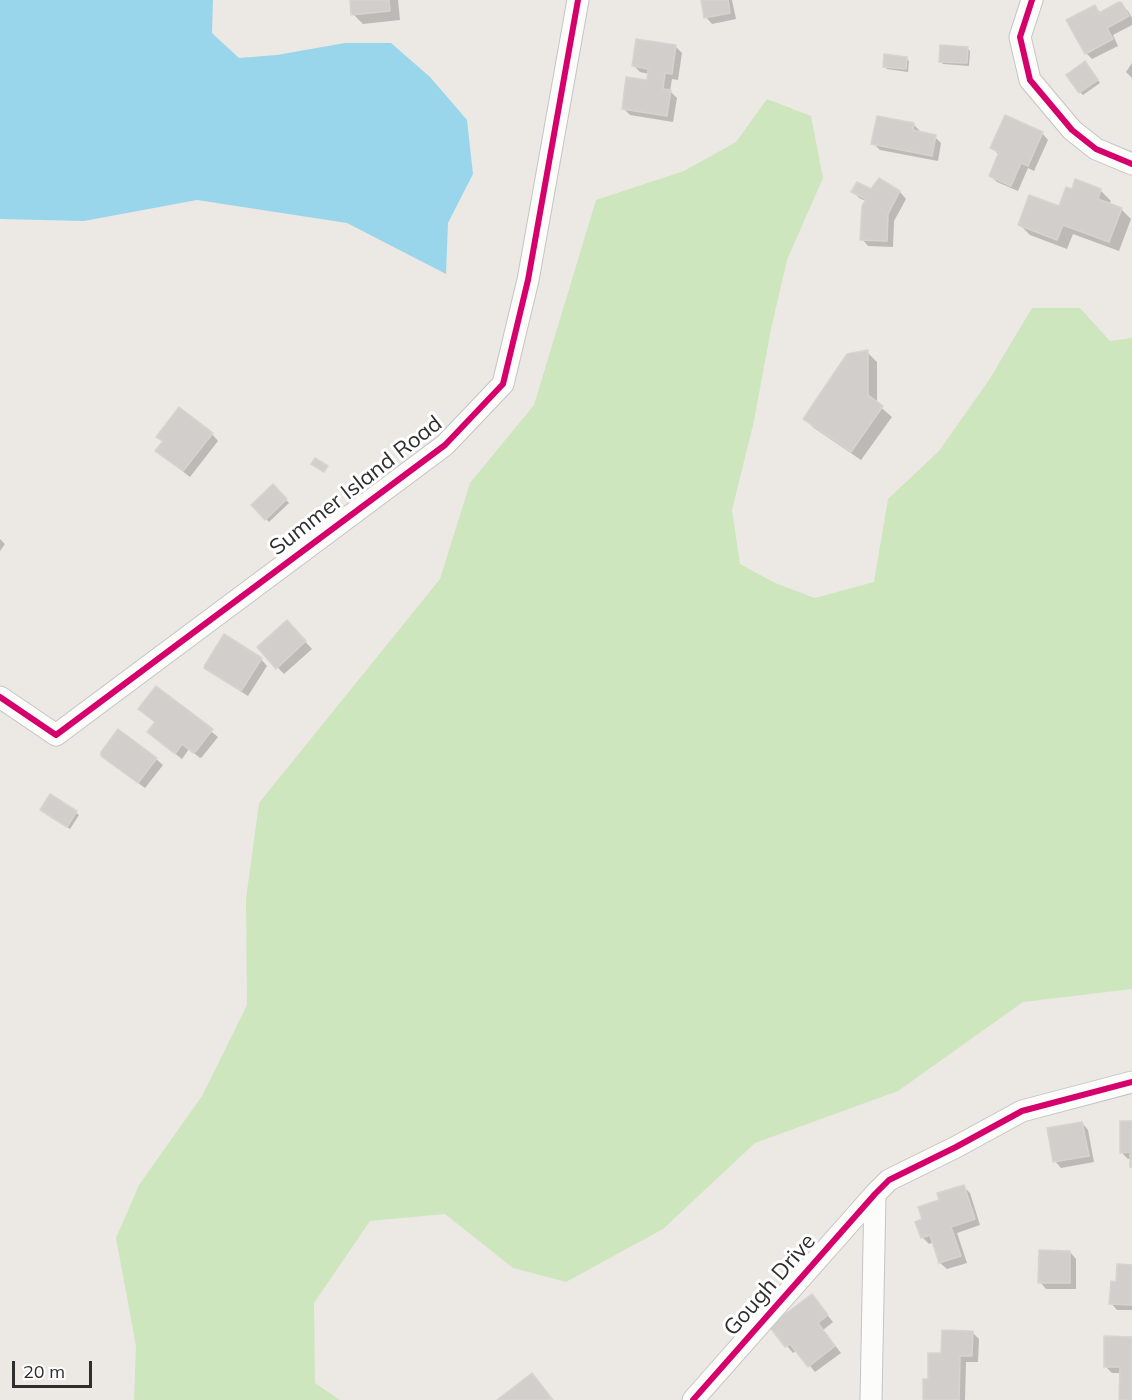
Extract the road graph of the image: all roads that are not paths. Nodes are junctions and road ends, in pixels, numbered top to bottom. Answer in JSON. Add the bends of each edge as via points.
{"nodes":[{"id":1,"x":578,"y":0,"type":"edge"},
{"id":2,"x":1032,"y":0,"type":"edge"},
{"id":3,"x":1132,"y":164,"type":"edge"},
{"id":4,"x":0,"y":697,"type":"edge"},
{"id":5,"x":1132,"y":1082,"type":"edge"},
{"id":6,"x":875,"y":1194,"type":"junction"},
{"id":7,"x":693,"y":1400,"type":"edge"},
{"id":8,"x":871,"y":1400,"type":"edge"}],
"edges":[{"from":1,"to":4,"type":"street","name":"Summer Island Road","via":[[528,280],[503,384],[445,444],[56,735]]},
{"from":2,"to":3,"type":"street","via":[[1020,37],[1030,80],[1072,130],[1096,149]]},
{"from":5,"to":6,"type":"street","name":"Gough Drive","via":[[1022,1112],[889,1180]]},
{"from":6,"to":7,"type":"street","name":"Gough Drive"},
{"from":6,"to":8,"type":"street"}]}
